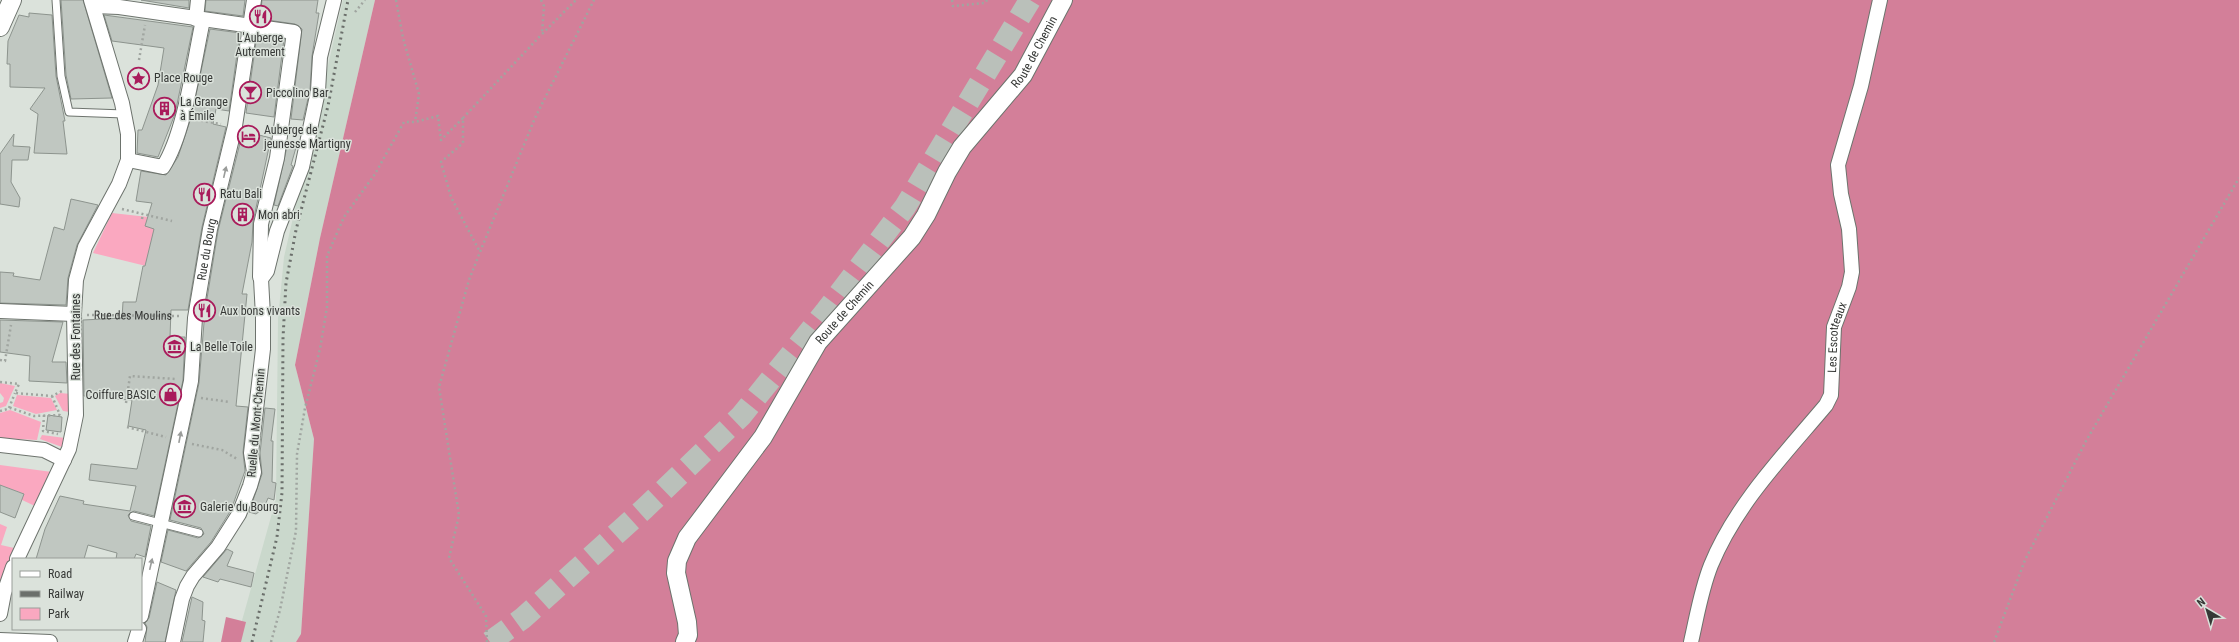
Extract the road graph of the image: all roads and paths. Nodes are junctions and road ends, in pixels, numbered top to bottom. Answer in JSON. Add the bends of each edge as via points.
{"nodes":[{"id":1,"x":12,"y":0,"type":"edge"},
{"id":2,"x":56,"y":0,"type":"edge"},
{"id":3,"x":198,"y":0,"type":"edge"},
{"id":4,"x":254,"y":0,"type":"edge"},
{"id":5,"x":334,"y":0,"type":"edge"},
{"id":6,"x":365,"y":0,"type":"edge"},
{"id":7,"x":396,"y":0,"type":"edge"},
{"id":8,"x":541,"y":0,"type":"edge"},
{"id":9,"x":576,"y":0,"type":"edge"},
{"id":10,"x":594,"y":0,"type":"edge"},
{"id":11,"x":952,"y":0,"type":"edge"},
{"id":12,"x":987,"y":0,"type":"edge"},
{"id":13,"x":1063,"y":0,"type":"edge"},
{"id":14,"x":1880,"y":0,"type":"edge"},
{"id":15,"x":92,"y":3,"type":"edge"},
{"id":16,"x":119,"y":3,"type":"edge"},
{"id":17,"x":147,"y":10,"type":"junction"},
{"id":18,"x":355,"y":12,"type":"dead end"},
{"id":19,"x":200,"y":19,"type":"junction"},
{"id":20,"x":252,"y":26,"type":"junction"},
{"id":21,"x":0,"y":27,"type":"edge"},
{"id":22,"x":542,"y":34,"type":"junction"},
{"id":23,"x":139,"y":60,"type":"dead end"},
{"id":24,"x":124,"y":114,"type":"junction"},
{"id":25,"x":182,"y":118,"type":"junction"},
{"id":26,"x":463,"y":118,"type":"junction"},
{"id":27,"x":415,"y":122,"type":"junction"},
{"id":28,"x":235,"y":126,"type":"junction"},
{"id":29,"x":128,"y":160,"type":"junction"},
{"id":30,"x":2239,"y":178,"type":"edge"},
{"id":31,"x":108,"y":205,"type":"junction"},
{"id":32,"x":143,"y":214,"type":"junction"},
{"id":33,"x":142,"y":219,"type":"dead end"},
{"id":34,"x":172,"y":221,"type":"dead end"},
{"id":35,"x":480,"y":252,"type":"junction"},
{"id":36,"x":260,"y":279,"type":"junction"},
{"id":37,"x":7,"y":311,"type":"edge"},
{"id":38,"x":74,"y":314,"type":"junction"},
{"id":39,"x":195,"y":318,"type":"junction"},
{"id":40,"x":0,"y":360,"type":"edge"},
{"id":41,"x":191,"y":381,"type":"junction"},
{"id":42,"x":0,"y":382,"type":"edge"},
{"id":43,"x":76,"y":390,"type":"junction"},
{"id":44,"x":15,"y":393,"type":"junction"},
{"id":45,"x":52,"y":396,"type":"junction"},
{"id":46,"x":187,"y":396,"type":"junction"},
{"id":47,"x":230,"y":402,"type":"dead end"},
{"id":48,"x":126,"y":403,"type":"dead end"},
{"id":49,"x":9,"y":408,"type":"junction"},
{"id":50,"x":0,"y":411,"type":"edge"},
{"id":51,"x":44,"y":415,"type":"junction"},
{"id":52,"x":60,"y":415,"type":"junction"},
{"id":53,"x":76,"y":418,"type":"junction"},
{"id":54,"x":127,"y":427,"type":"dead end"},
{"id":55,"x":73,"y":436,"type":"junction"},
{"id":56,"x":179,"y":440,"type":"junction"},
{"id":57,"x":0,"y":445,"type":"edge"},
{"id":58,"x":222,"y":450,"type":"dead end"},
{"id":59,"x":64,"y":460,"type":"junction"},
{"id":60,"x":133,"y":516,"type":"dead end"},
{"id":61,"x":161,"y":523,"type":"junction"},
{"id":62,"x":199,"y":533,"type":"dead end"},
{"id":63,"x":16,"y":558,"type":"edge"},
{"id":64,"x":12,"y":570,"type":"edge"},
{"id":65,"x":142,"y":611,"type":"edge"},
{"id":66,"x":0,"y":614,"type":"edge"},
{"id":67,"x":139,"y":630,"type":"edge"},
{"id":68,"x":0,"y":640,"type":"edge"},
{"id":69,"x":50,"y":642,"type":"edge"},
{"id":70,"x":135,"y":642,"type":"edge"},
{"id":71,"x":173,"y":642,"type":"edge"},
{"id":72,"x":271,"y":642,"type":"edge"},
{"id":73,"x":487,"y":642,"type":"edge"},
{"id":74,"x":685,"y":642,"type":"edge"},
{"id":75,"x":1691,"y":642,"type":"edge"},
{"id":76,"x":1994,"y":642,"type":"edge"}],
"edges":[{"from":1,"to":21,"type":"street"},
{"from":2,"to":24,"type":"lane","via":[[61,76],[69,112]]},
{"from":3,"to":19,"type":"street"},
{"from":4,"to":20,"type":"street","name":"Rue du Bourg"},
{"from":5,"to":36,"type":"street","via":[[320,57],[318,91],[302,167],[277,231],[267,271]]},
{"from":6,"to":18,"type":"path"},
{"from":7,"to":27,"type":"path","via":[[403,38],[419,94]]},
{"from":8,"to":22,"type":"path","via":[[544,6]]},
{"from":9,"to":22,"type":"path"},
{"from":10,"to":35,"type":"path","via":[[535,118]]},
{"from":11,"to":12,"type":"path","via":[[953,6],[985,3]]},
{"from":13,"to":74,"type":"street","name":"Route de Chemin","via":[[1029,65],[962,147],[912,237],[818,342],[763,437],[687,538],[677,561],[676,573],[687,622],[688,635]]},
{"from":14,"to":75,"type":"street","name":"Les Escotteaux","via":[[1861,86],[1838,165],[1849,229],[1852,272],[1834,327],[1831,395],[1826,405],[1759,485],[1725,536],[1703,590]]},
{"from":15,"to":16,"type":"street"},
{"from":15,"to":24,"type":"street","name":"Rue des Fontaines"},
{"from":16,"to":17,"type":"street"},
{"from":17,"to":19,"type":"street"},
{"from":17,"to":23,"type":"path"},
{"from":19,"to":20,"type":"street"},
{"from":19,"to":25,"type":"street"},
{"from":20,"to":28,"type":"street","name":"Rue du Bourg"},
{"from":20,"to":36,"type":"street","name":"Ruelle du Mont-Chemin","via":[[294,32],[277,158],[261,224]]},
{"from":22,"to":26,"type":"path"},
{"from":24,"to":29,"type":"street","name":"Rue des Fontaines","via":[[128,134]]},
{"from":25,"to":28,"type":"path"},
{"from":25,"to":29,"type":"street","via":[[170,158],[164,167]]},
{"from":26,"to":27,"type":"path","via":[[441,140],[438,116]]},
{"from":26,"to":35,"type":"path","via":[[463,143],[441,162],[451,197]]},
{"from":27,"to":72,"type":"path","via":[[404,122],[375,174],[344,217],[326,256],[327,307],[297,454],[296,531]]},
{"from":39,"to":28,"type":"street","name":"Rue du Bourg","one_way":true,"via":[[210,229]]},
{"from":29,"to":31,"type":"street","name":"Rue des Fontaines"},
{"from":30,"to":76,"type":"path","via":[[2086,441],[2025,560]]},
{"from":31,"to":32,"type":"path"},
{"from":31,"to":38,"type":"street","name":"Rue des Fontaines","via":[[85,247],[76,280]]},
{"from":32,"to":33,"type":"path"},
{"from":32,"to":34,"type":"path"},
{"from":35,"to":73,"type":"path","via":[[469,280],[439,387],[459,515],[449,558],[486,616]]},
{"from":36,"to":71,"type":"street","name":"Ruelle du Mont-Chemin","via":[[264,316],[263,349],[251,453],[254,472],[239,514],[188,586],[182,599]]},
{"from":37,"to":38,"type":"street"},
{"from":37,"to":40,"type":"path","via":[[5,362]]},
{"from":38,"to":39,"type":"path","name":"Rue des Moulins"},
{"from":38,"to":43,"type":"street","name":"Rue des Fontaines"},
{"from":39,"to":41,"type":"street","name":"Rue du Bourg"},
{"from":41,"to":46,"type":"street","name":"Rue du Bourg"},
{"from":41,"to":48,"type":"path","via":[[130,376]]},
{"from":42,"to":44,"type":"path","via":[[19,384]]},
{"from":43,"to":45,"type":"path","via":[[58,391]]},
{"from":43,"to":53,"type":"street","name":"Rue des Fontaines"},
{"from":44,"to":45,"type":"path"},
{"from":44,"to":49,"type":"path"},
{"from":45,"to":52,"type":"path"},
{"from":46,"to":47,"type":"path"},
{"from":56,"to":46,"type":"street","name":"Rue du Bourg","one_way":true},
{"from":49,"to":50,"type":"path"},
{"from":49,"to":51,"type":"path","via":[[34,416]]},
{"from":51,"to":52,"type":"path"},
{"from":51,"to":55,"type":"path","via":[[43,431]]},
{"from":52,"to":53,"type":"path"},
{"from":53,"to":55,"type":"street","name":"Rue des Fontaines"},
{"from":54,"to":56,"type":"path"},
{"from":55,"to":59,"type":"street","name":"Rue des Fontaines"},
{"from":56,"to":58,"type":"path"},
{"from":56,"to":61,"type":"street","name":"Rue du Bourg"},
{"from":57,"to":59,"type":"street","via":[[44,450]]},
{"from":59,"to":63,"type":"street","name":"Rue des Fontaines"},
{"from":60,"to":61,"type":"lane"},
{"from":61,"to":62,"type":"lane"},
{"from":65,"to":61,"type":"street","name":"Rue du Bourg","one_way":true},
{"from":64,"to":66,"type":"street"},
{"from":67,"to":70,"type":"street"},
{"from":68,"to":69,"type":"street"}]}
